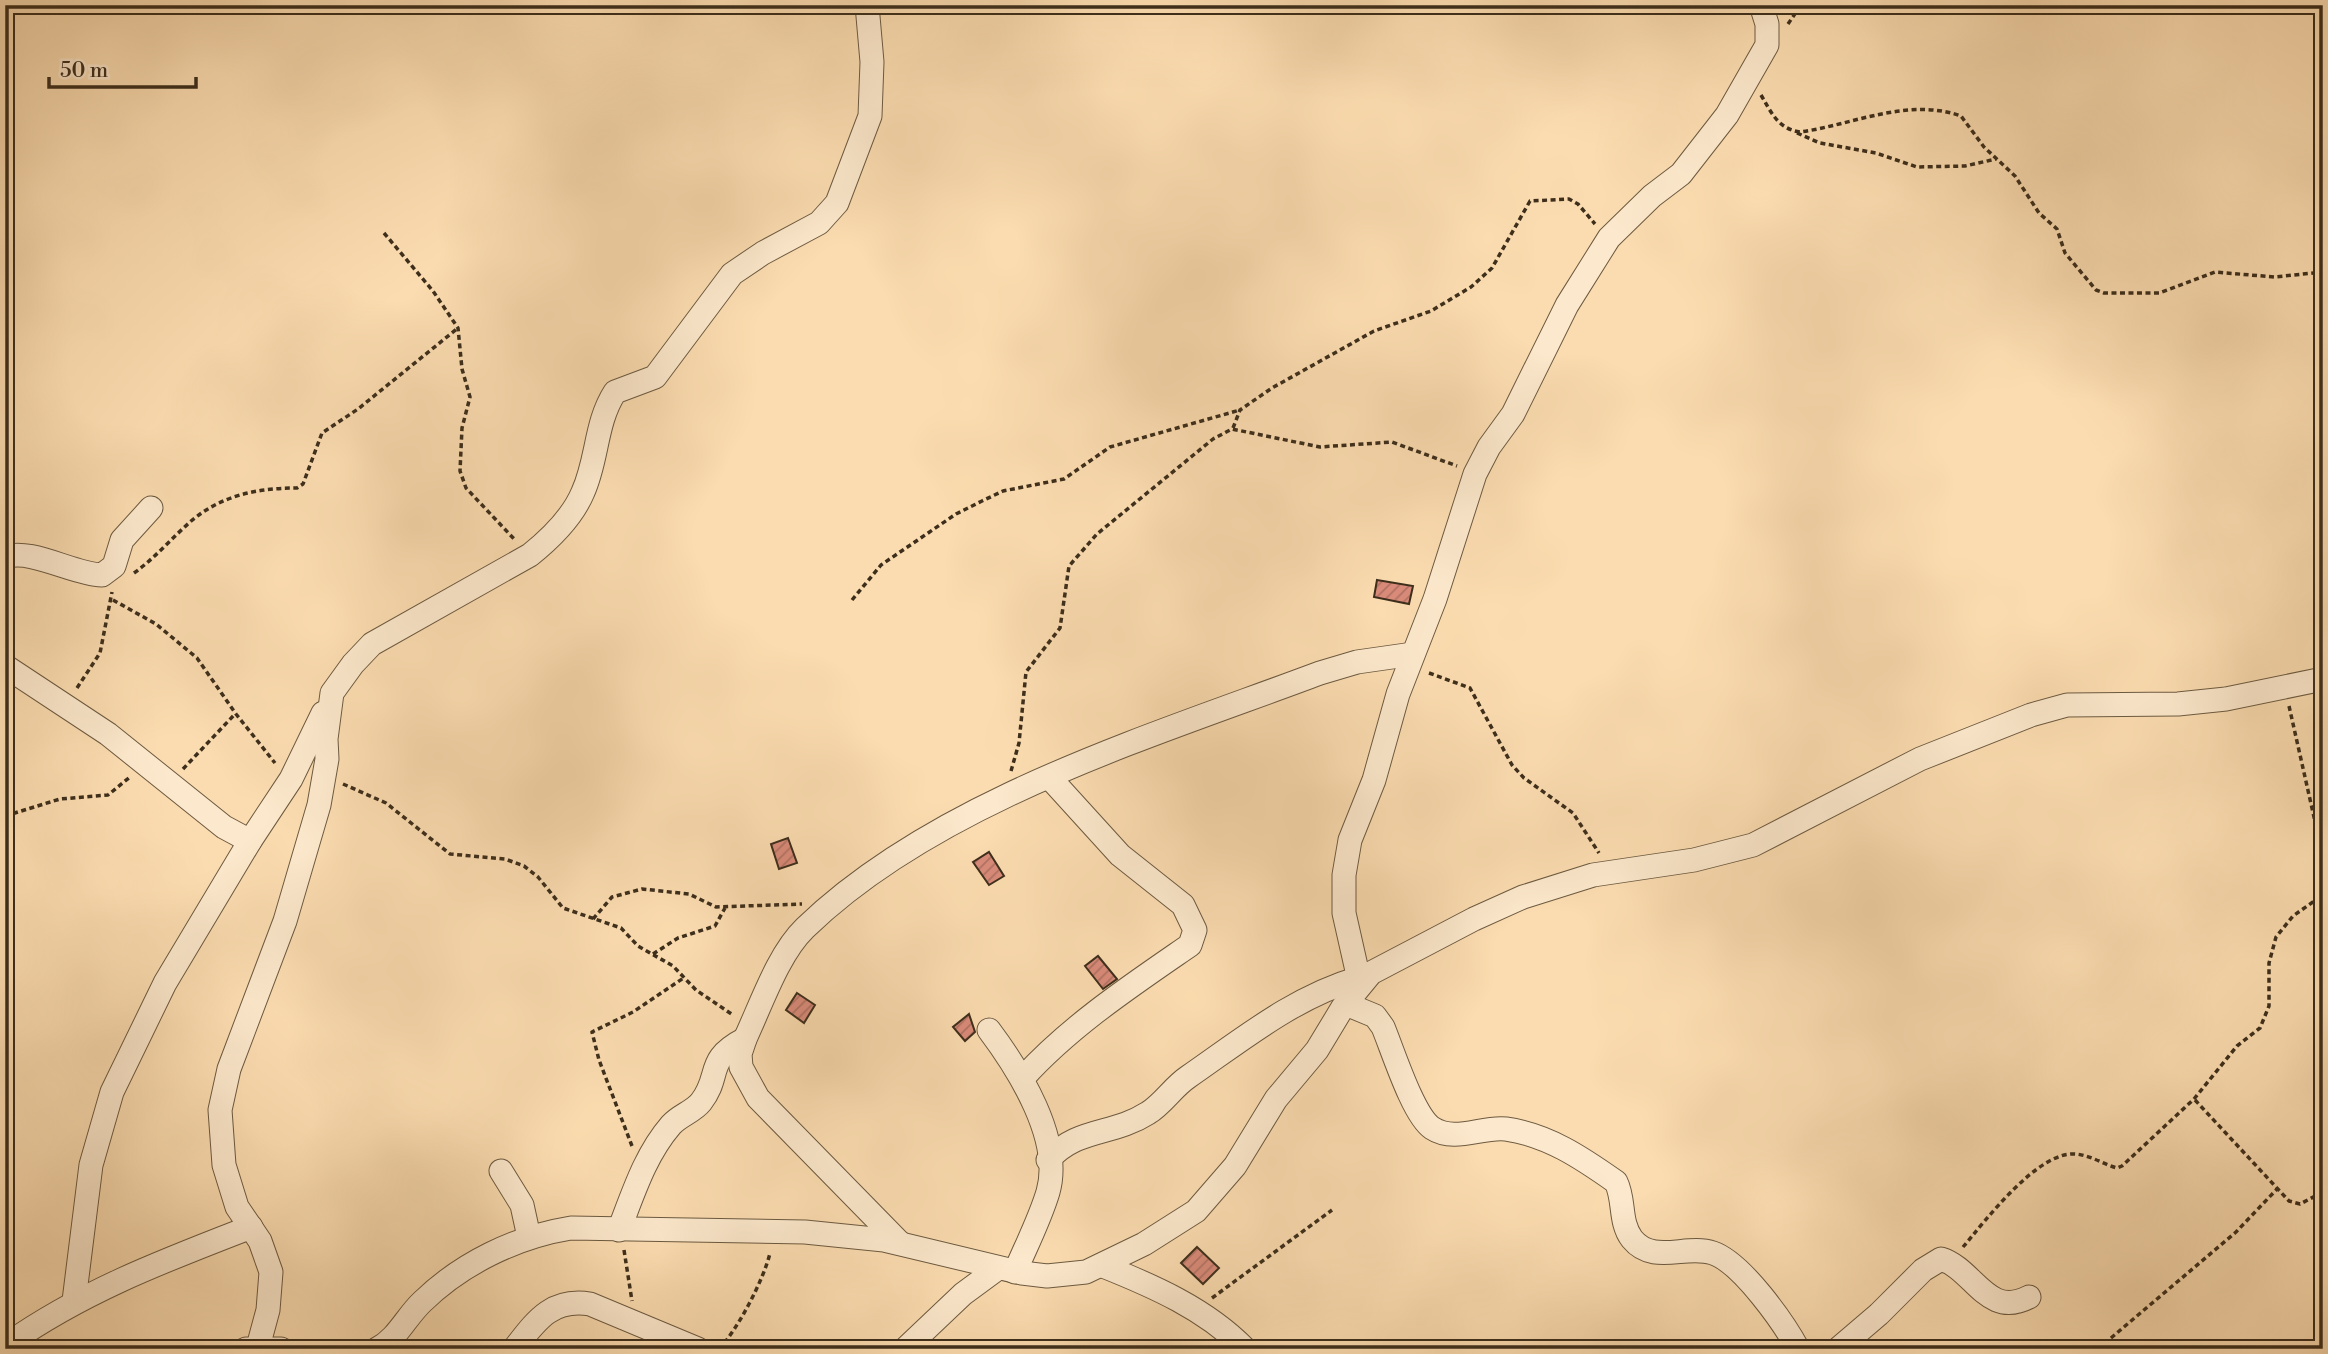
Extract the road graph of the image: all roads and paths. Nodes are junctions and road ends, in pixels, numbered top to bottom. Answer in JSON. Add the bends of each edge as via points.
{"nodes":[{"id":1,"x":867,"y":5,"type":"edge"},
{"id":2,"x":1761,"y":5,"type":"edge"},
{"id":3,"x":1748,"y":79,"type":"junction"},
{"id":4,"x":1792,"y":131,"type":"junction"},
{"id":5,"x":1996,"y":159,"type":"junction"},
{"id":6,"x":384,"y":233,"type":"dead end"},
{"id":7,"x":1609,"y":238,"type":"junction"},
{"id":8,"x":2323,"y":272,"type":"edge"},
{"id":9,"x":458,"y":328,"type":"junction"},
{"id":10,"x":1240,"y":410,"type":"junction"},
{"id":11,"x":1232,"y":429,"type":"junction"},
{"id":12,"x":1475,"y":474,"type":"junction"},
{"id":13,"x":151,"y":508,"type":"dead end"},
{"id":14,"x":530,"y":555,"type":"junction"},
{"id":15,"x":5,"y":556,"type":"edge"},
{"id":16,"x":118,"y":575,"type":"junction"},
{"id":17,"x":113,"y":600,"type":"junction"},
{"id":18,"x":852,"y":600,"type":"dead end"},
{"id":19,"x":1411,"y":658,"type":"junction"},
{"id":20,"x":5,"y":666,"type":"edge"},
{"id":21,"x":2323,"y":679,"type":"edge"},
{"id":22,"x":2285,"y":687,"type":"junction"},
{"id":23,"x":332,"y":693,"type":"junction"},
{"id":24,"x":65,"y":704,"type":"junction"},
{"id":25,"x":236,"y":714,"type":"junction"},
{"id":26,"x":148,"y":765,"type":"junction"},
{"id":27,"x":325,"y":777,"type":"junction"},
{"id":28,"x":1050,"y":778,"type":"junction"},
{"id":29,"x":289,"y":781,"type":"junction"},
{"id":30,"x":169,"y":783,"type":"junction"},
{"id":31,"x":1003,"y":798,"type":"junction"},
{"id":32,"x":5,"y":817,"type":"edge"},
{"id":33,"x":250,"y":841,"type":"junction"},
{"id":34,"x":2323,"y":858,"type":"edge"},
{"id":35,"x":1614,"y":872,"type":"junction"},
{"id":36,"x":2323,"y":895,"type":"edge"},
{"id":37,"x":725,"y":908,"type":"junction"},
{"id":38,"x":819,"y":917,"type":"junction"},
{"id":39,"x":593,"y":919,"type":"junction"},
{"id":40,"x":653,"y":954,"type":"junction"},
{"id":41,"x":685,"y":977,"type":"junction"},
{"id":42,"x":1359,"y":981,"type":"junction"},
{"id":43,"x":1346,"y":1004,"type":"junction"},
{"id":44,"x":989,"y":1030,"type":"dead end"},
{"id":45,"x":743,"y":1040,"type":"junction"},
{"id":46,"x":1023,"y":1078,"type":"junction"},
{"id":47,"x":2194,"y":1099,"type":"junction"},
{"id":48,"x":1048,"y":1160,"type":"junction"},
{"id":49,"x":501,"y":1171,"type":"dead end"},
{"id":50,"x":641,"y":1171,"type":"junction"},
{"id":51,"x":2277,"y":1189,"type":"junction"},
{"id":52,"x":2323,"y":1192,"type":"edge"},
{"id":53,"x":1332,"y":1210,"type":"dead end"},
{"id":54,"x":251,"y":1227,"type":"junction"},
{"id":55,"x":623,"y":1230,"type":"junction"},
{"id":56,"x":775,"y":1231,"type":"junction"},
{"id":57,"x":529,"y":1237,"type":"junction"},
{"id":58,"x":900,"y":1243,"type":"junction"},
{"id":59,"x":1951,"y":1262,"type":"junction"},
{"id":60,"x":1103,"y":1266,"type":"junction"},
{"id":61,"x":1006,"y":1270,"type":"junction"},
{"id":62,"x":2029,"y":1297,"type":"dead end"},
{"id":63,"x":74,"y":1301,"type":"junction"},
{"id":64,"x":1196,"y":1311,"type":"junction"},
{"id":65,"x":628,"y":1320,"type":"junction"},
{"id":66,"x":5,"y":1346,"type":"edge"},
{"id":67,"x":252,"y":1348,"type":"edge"},
{"id":68,"x":1839,"y":1348,"type":"edge"},
{"id":69,"x":281,"y":1349,"type":"edge"},
{"id":70,"x":377,"y":1349,"type":"edge"},
{"id":71,"x":514,"y":1349,"type":"edge"},
{"id":72,"x":698,"y":1349,"type":"edge"},
{"id":73,"x":719,"y":1349,"type":"edge"},
{"id":74,"x":905,"y":1349,"type":"edge"},
{"id":75,"x":1245,"y":1349,"type":"edge"},
{"id":76,"x":1798,"y":1349,"type":"edge"},
{"id":77,"x":2098,"y":1349,"type":"edge"}],
"edges":[{"from":1,"to":14,"type":"street","via":[[870,116],[837,203],[820,223],[732,274],[655,377],[615,392],[602,417],[583,494],[546,542]]},
{"from":2,"to":3,"type":"street","via":[[1767,45]]},
{"from":3,"to":4,"type":"path","via":[[1778,122]]},
{"from":3,"to":7,"type":"street","via":[[1722,123],[1681,174]]},
{"from":4,"to":5,"type":"path","via":[[1819,143],[1876,153],[1917,167],[1965,166]]},
{"from":4,"to":5,"type":"path","via":[[1899,111],[1953,113],[1967,121]]},
{"from":5,"to":8,"type":"path","via":[[2057,229],[2064,253],[2096,290],[2104,293],[2160,293],[2215,272],[2274,277]]},
{"from":6,"to":9,"type":"path"},
{"from":7,"to":10,"type":"path","via":[[1569,199],[1530,201],[1492,268],[1471,286],[1431,311],[1347,345]]},
{"from":7,"to":12,"type":"street","via":[[1567,305],[1514,414]]},
{"from":9,"to":14,"type":"path","via":[[470,397],[462,428],[460,471],[466,488]]},
{"from":9,"to":16,"type":"path","via":[[322,433],[303,484],[250,490],[232,498],[194,519]]},
{"from":10,"to":11,"type":"path"},
{"from":10,"to":18,"type":"path","via":[[1110,447],[1064,479],[1003,491],[982,500],[881,565]]},
{"from":11,"to":12,"type":"path","via":[[1320,447],[1392,442]]},
{"from":11,"to":31,"type":"path","via":[[1188,458],[1097,534],[1069,566],[1060,628],[1026,672],[1019,743]]},
{"from":12,"to":19,"type":"street"},
{"from":13,"to":16,"type":"street","via":[[122,540]]},
{"from":14,"to":23,"type":"street","via":[[372,644]]},
{"from":15,"to":16,"type":"street","via":[[30,557],[96,575]]},
{"from":16,"to":17,"type":"path"},
{"from":17,"to":24,"type":"path","via":[[100,653]]},
{"from":17,"to":25,"type":"path","via":[[156,624],[197,658]]},
{"from":19,"to":28,"type":"street","via":[[1357,662],[1320,673]]},
{"from":19,"to":35,"type":"path","via":[[1431,675],[1470,688],[1501,750],[1524,778],[1573,813]]},
{"from":19,"to":42,"type":"street","via":[[1350,841],[1344,875],[1344,913]]},
{"from":20,"to":24,"type":"street"},
{"from":21,"to":22,"type":"street"},
{"from":22,"to":34,"type":"path"},
{"from":22,"to":35,"type":"street","via":[[2178,704],[2102,703],[2043,711],[1920,759],[1753,845]]},
{"from":23,"to":27,"type":"street"},
{"from":23,"to":29,"type":"street"},
{"from":24,"to":26,"type":"street"},
{"from":25,"to":29,"type":"path"},
{"from":25,"to":30,"type":"path"},
{"from":26,"to":30,"type":"street"},
{"from":26,"to":32,"type":"path","via":[[108,795],[60,799]]},
{"from":27,"to":39,"type":"path","via":[[386,803],[450,854],[506,859],[524,866],[563,908]]},
{"from":27,"to":54,"type":"street","via":[[285,921],[229,1069],[220,1110],[224,1166],[237,1207]]},
{"from":28,"to":31,"type":"street"},
{"from":28,"to":46,"type":"street","via":[[1121,855],[1183,905],[1195,930],[1190,945],[1097,1012]]},
{"from":29,"to":33,"type":"street"},
{"from":30,"to":33,"type":"street","via":[[224,827]]},
{"from":31,"to":38,"type":"street","via":[[970,812],[904,852]]},
{"from":33,"to":63,"type":"street","via":[[164,983],[112,1092],[91,1165]]},
{"from":35,"to":42,"type":"street","via":[[1523,897]]},
{"from":36,"to":47,"type":"path","via":[[2293,916],[2276,937],[2269,963],[2269,1006],[2260,1028],[2225,1058]]},
{"from":37,"to":38,"type":"path","via":[[798,903]]},
{"from":37,"to":39,"type":"path","via":[[689,894],[642,889],[612,897]]},
{"from":37,"to":40,"type":"path","via":[[715,926],[678,938]]},
{"from":38,"to":45,"type":"street","via":[[786,951]]},
{"from":39,"to":40,"type":"path","via":[[621,928]]},
{"from":40,"to":41,"type":"path"},
{"from":41,"to":45,"type":"path","via":[[735,1017]]},
{"from":41,"to":50,"type":"path","via":[[633,1012],[592,1032]]},
{"from":42,"to":43,"type":"street"},
{"from":42,"to":48,"type":"street","via":[[1289,1007],[1188,1077],[1151,1111],[1120,1127],[1066,1142]]},
{"from":43,"to":60,"type":"street","via":[[1317,1050],[1276,1099],[1235,1166],[1196,1211]]},
{"from":43,"to":76,"type":"street","via":[[1375,1016],[1383,1027],[1419,1112],[1431,1127],[1445,1133],[1502,1129],[1568,1150],[1616,1182],[1632,1239],[1655,1253],[1700,1250],[1726,1259],[1788,1330]]},
{"from":44,"to":46,"type":"street"},
{"from":45,"to":50,"type":"street","via":[[723,1052],[702,1101],[669,1127]]},
{"from":45,"to":58,"type":"street","via":[[741,1067],[758,1098]]},
{"from":46,"to":48,"type":"street","via":[[1037,1106]]},
{"from":47,"to":51,"type":"path"},
{"from":47,"to":59,"type":"path","via":[[2122,1166],[2072,1153],[2038,1169],[2003,1199]]},
{"from":48,"to":61,"type":"street","via":[[1048,1190]]},
{"from":49,"to":57,"type":"street","via":[[522,1205]]},
{"from":50,"to":55,"type":"street"},
{"from":51,"to":52,"type":"path","via":[[2296,1205]]},
{"from":51,"to":77,"type":"path","via":[[2236,1232]]},
{"from":53,"to":64,"type":"path"},
{"from":54,"to":63,"type":"street","via":[[138,1270]]},
{"from":54,"to":67,"type":"street","via":[[271,1272],[268,1310]]},
{"from":55,"to":56,"type":"street"},
{"from":55,"to":57,"type":"street","via":[[571,1228]]},
{"from":55,"to":65,"type":"path","via":[[632,1293]]},
{"from":56,"to":58,"type":"street"},
{"from":56,"to":73,"type":"path","via":[[762,1276]]},
{"from":57,"to":70,"type":"street","via":[[464,1269],[421,1303]]},
{"from":58,"to":61,"type":"street"},
{"from":59,"to":62,"type":"street","via":[[1981,1290],[2005,1304]]},
{"from":59,"to":68,"type":"street","via":[[1933,1261]]},
{"from":60,"to":61,"type":"street","via":[[1066,1275]]},
{"from":60,"to":64,"type":"street"},
{"from":61,"to":74,"type":"street","via":[[963,1294]]},
{"from":63,"to":66,"type":"street"},
{"from":64,"to":75,"type":"street"},
{"from":65,"to":71,"type":"street","via":[[590,1304],[563,1303],[534,1322]]},
{"from":65,"to":72,"type":"street"},
{"from":67,"to":69,"type":"street"}]}
